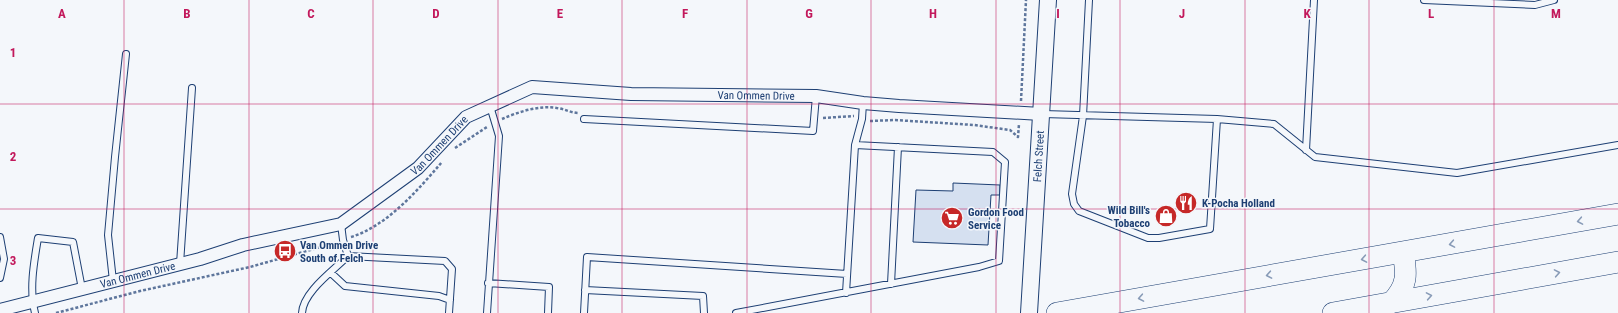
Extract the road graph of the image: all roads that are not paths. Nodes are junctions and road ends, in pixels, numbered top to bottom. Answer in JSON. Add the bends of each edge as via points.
{"nodes":[{"id":1,"x":1048,"y":0,"type":"edge"},
{"id":2,"x":1089,"y":0,"type":"edge"},
{"id":3,"x":1314,"y":0,"type":"edge"},
{"id":4,"x":1424,"y":0,"type":"edge"},
{"id":5,"x":1554,"y":0,"type":"edge"},
{"id":6,"x":126,"y":54,"type":"dead end"},
{"id":7,"x":192,"y":88,"type":"dead end"},
{"id":8,"x":816,"y":96,"type":"junction"},
{"id":9,"x":863,"y":103,"type":"junction"},
{"id":10,"x":490,"y":106,"type":"junction"},
{"id":11,"x":1041,"y":114,"type":"junction"},
{"id":12,"x":584,"y":116,"type":"road end"},
{"id":13,"x":1083,"y":116,"type":"junction"},
{"id":14,"x":1217,"y":119,"type":"junction"},
{"id":15,"x":854,"y":145,"type":"junction"},
{"id":16,"x":1618,"y":145,"type":"edge"},
{"id":17,"x":898,"y":148,"type":"junction"},
{"id":18,"x":1306,"y":150,"type":"junction"},
{"id":19,"x":1618,"y":214,"type":"edge"},
{"id":20,"x":341,"y":224,"type":"junction"},
{"id":21,"x":0,"y":237,"type":"edge"},
{"id":22,"x":1403,"y":252,"type":"junction"},
{"id":23,"x":348,"y":256,"type":"junction"},
{"id":24,"x":1618,"y":262,"type":"edge"},
{"id":25,"x":180,"y":264,"type":"junction"},
{"id":26,"x":331,"y":273,"type":"junction"},
{"id":27,"x":848,"y":274,"type":"junction"},
{"id":28,"x":0,"y":278,"type":"edge"},
{"id":29,"x":113,"y":281,"type":"junction"},
{"id":30,"x":488,"y":283,"type":"junction"},
{"id":31,"x":891,"y":284,"type":"junction"},
{"id":32,"x":82,"y":289,"type":"junction"},
{"id":33,"x":585,"y":290,"type":"junction"},
{"id":34,"x":846,"y":293,"type":"junction"},
{"id":35,"x":450,"y":300,"type":"junction"},
{"id":36,"x":1391,"y":303,"type":"junction"},
{"id":37,"x":34,"y":307,"type":"edge"},
{"id":38,"x":0,"y":310,"type":"edge"},
{"id":39,"x":302,"y":313,"type":"edge"},
{"id":40,"x":449,"y":313,"type":"edge"},
{"id":41,"x":487,"y":313,"type":"edge"},
{"id":42,"x":548,"y":313,"type":"edge"},
{"id":43,"x":584,"y":313,"type":"edge"},
{"id":44,"x":704,"y":313,"type":"edge"},
{"id":45,"x":736,"y":313,"type":"edge"},
{"id":46,"x":1029,"y":313,"type":"edge"},
{"id":47,"x":1057,"y":313,"type":"edge"},
{"id":48,"x":1333,"y":313,"type":"edge"}],
"edges":[{"from":1,"to":11,"type":"street","name":"Felch Street"},
{"from":2,"to":13,"type":"lane"},
{"from":3,"to":18,"type":"lane"},
{"from":4,"to":5,"type":"lane","via":[[1535,5]]},
{"from":6,"to":29,"type":"lane","via":[[108,235]]},
{"from":7,"to":25,"type":"lane"},
{"from":8,"to":9,"type":"street","name":"Van Ommen Drive"},
{"from":8,"to":10,"type":"street","name":"Van Ommen Drive","via":[[631,94],[532,87]]},
{"from":8,"to":12,"type":"lane","via":[[814,131]]},
{"from":9,"to":11,"type":"street","name":"Van Ommen Drive"},
{"from":9,"to":15,"type":"lane","via":[[862,119]]},
{"from":10,"to":20,"type":"street","name":"Van Ommen Drive","via":[[466,117],[418,168]]},
{"from":10,"to":30,"type":"lane","via":[[499,136]]},
{"from":11,"to":13,"type":"lane"},
{"from":11,"to":46,"type":"street","name":"Felch Street"},
{"from":13,"to":14,"type":"lane"},
{"from":13,"to":14,"type":"lane","via":[[1072,194],[1074,204],[1079,212],[1148,238],[1210,229]]},
{"from":14,"to":18,"type":"lane","via":[[1274,124]]},
{"from":15,"to":17,"type":"lane"},
{"from":15,"to":27,"type":"lane"},
{"from":16,"to":18,"type":"lane","via":[[1456,172],[1315,157]]},
{"from":17,"to":31,"type":"lane"},
{"from":17,"to":31,"type":"lane","via":[[993,152],[1005,162],[999,261]]},
{"from":19,"to":22,"type":"highway","one_way":true},
{"from":20,"to":23,"type":"lane"},
{"from":20,"to":25,"type":"street","name":"Van Ommen Drive","via":[[243,245]]},
{"from":21,"to":28,"type":"lane","via":[[4,258]]},
{"from":22,"to":36,"type":"highway","via":[[1406,269],[1403,288]]},
{"from":22,"to":47,"type":"highway","one_way":true},
{"from":23,"to":26,"type":"lane"},
{"from":23,"to":35,"type":"lane","via":[[445,261],[452,269]]},
{"from":36,"to":24,"type":"highway","one_way":true},
{"from":25,"to":29,"type":"street","name":"Van Ommen Drive"},
{"from":26,"to":35,"type":"lane","via":[[345,286],[439,296]]},
{"from":26,"to":39,"type":"lane","via":[[308,295]]},
{"from":27,"to":33,"type":"lane","via":[[587,257]]},
{"from":27,"to":34,"type":"lane"},
{"from":29,"to":32,"type":"street","name":"Van Ommen Drive"},
{"from":30,"to":41,"type":"lane"},
{"from":30,"to":42,"type":"lane","via":[[549,287]]},
{"from":31,"to":34,"type":"lane"},
{"from":32,"to":37,"type":"street","name":"Van Ommen Drive"},
{"from":32,"to":37,"type":"lane","via":[[73,242],[38,238],[33,266]]},
{"from":33,"to":43,"type":"lane"},
{"from":33,"to":44,"type":"lane","via":[[703,296]]},
{"from":34,"to":45,"type":"lane"},
{"from":35,"to":40,"type":"lane"},
{"from":36,"to":48,"type":"highway"},
{"from":37,"to":38,"type":"street","name":"Van Ommen Drive"}]}
